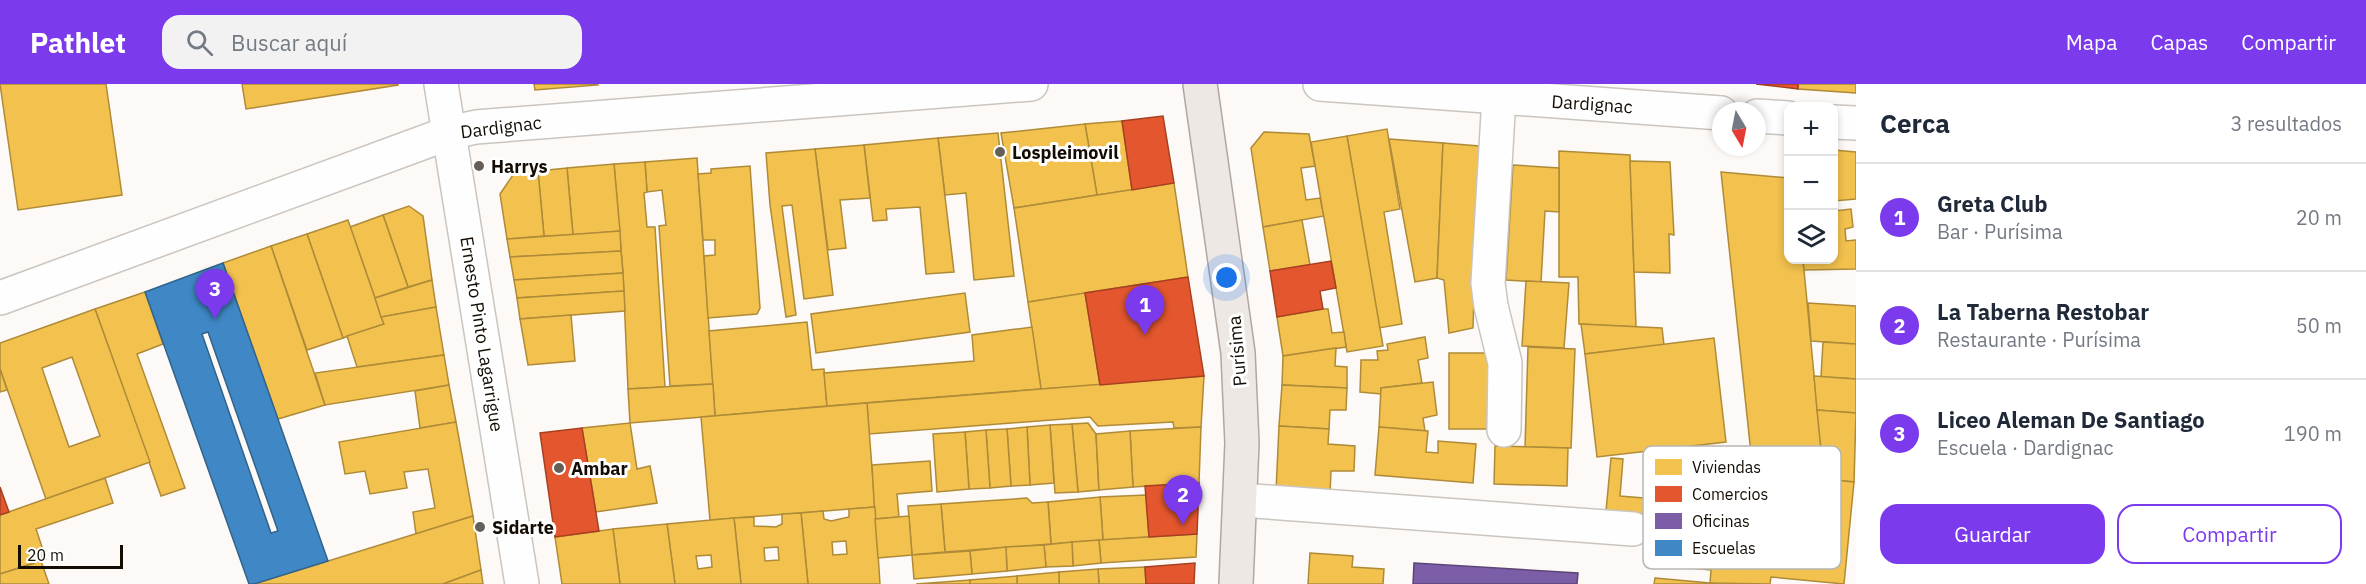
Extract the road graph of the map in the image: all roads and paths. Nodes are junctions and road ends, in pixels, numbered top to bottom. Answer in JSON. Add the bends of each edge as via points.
{"nodes":[{"id":1,"x":441,"y":84,"type":"edge"},
{"id":2,"x":1031,"y":84,"type":"edge"},
{"id":3,"x":1200,"y":84,"type":"edge"},
{"id":4,"x":1320,"y":84,"type":"edge"},
{"id":5,"x":1499,"y":97,"type":"junction"},
{"id":6,"x":1712,"y":112,"type":"edge"},
{"id":7,"x":1766,"y":117,"type":"edge"},
{"id":8,"x":1784,"y":118,"type":"edge"},
{"id":9,"x":1838,"y":122,"type":"edge"},
{"id":10,"x":1856,"y":123,"type":"edge"},
{"id":11,"x":449,"y":133,"type":"junction"},
{"id":12,"x":0,"y":298,"type":"edge"},
{"id":13,"x":1504,"y":430,"type":"dead end"},
{"id":14,"x":1241,"y":500,"type":"junction"},
{"id":15,"x":1633,"y":529,"type":"dead end"},
{"id":16,"x":522,"y":584,"type":"edge"},
{"id":17,"x":1236,"y":584,"type":"edge"}],
"edges":[{"from":1,"to":11,"type":"street","name":"Ernesto Pinto Lagarrigue"},
{"from":2,"to":11,"type":"street","name":"Dardignac","via":[[501,125]]},
{"from":3,"to":14,"type":"main road","name":"Purísima","via":[[1238,353]]},
{"from":4,"to":5,"type":"street","name":"Dardignac"},
{"from":5,"to":6,"type":"street","name":"Dardignac"},
{"from":5,"to":13,"type":"street","via":[[1488,283],[1505,363]]},
{"from":7,"to":8,"type":"street"},
{"from":9,"to":10,"type":"street"},
{"from":11,"to":12,"type":"street","name":"Dardignac"},
{"from":11,"to":16,"type":"street","name":"Ernesto Pinto Lagarrigue"},
{"from":14,"to":15,"type":"street"},
{"from":14,"to":17,"type":"main road","name":"Purísima"}]}
